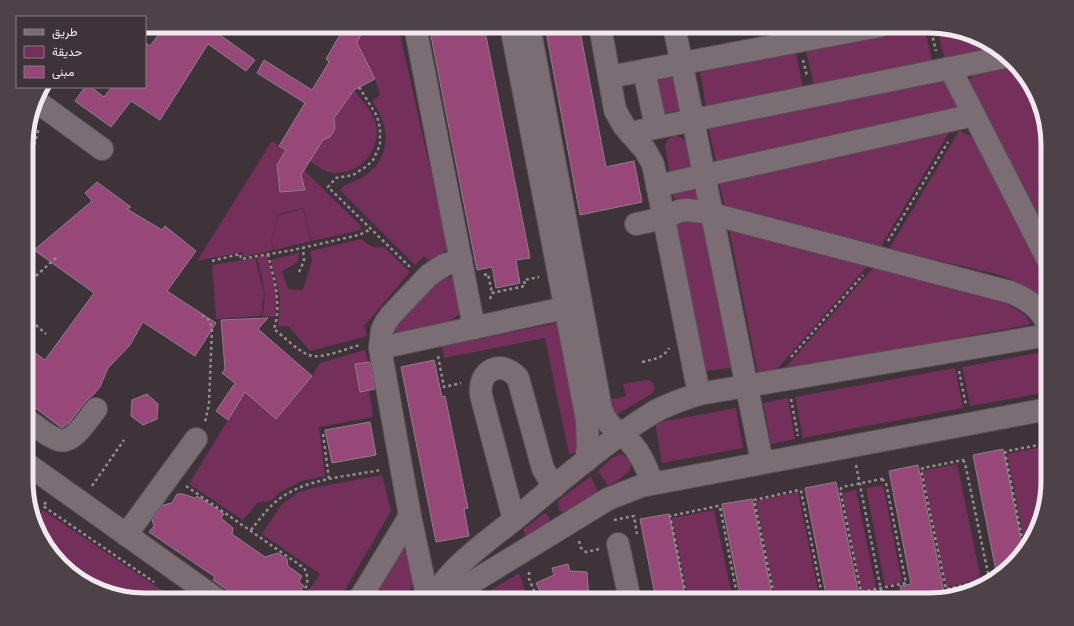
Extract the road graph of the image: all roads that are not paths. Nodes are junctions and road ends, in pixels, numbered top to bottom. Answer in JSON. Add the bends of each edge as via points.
{"nodes":[{"id":1,"x":416,"y":33,"type":"edge"},
{"id":2,"x":513,"y":33,"type":"edge"},
{"id":3,"x":530,"y":33,"type":"edge"},
{"id":4,"x":601,"y":33,"type":"edge"},
{"id":5,"x":675,"y":33,"type":"edge"},
{"id":6,"x":844,"y":33,"type":"edge"},
{"id":7,"x":1000,"y":58,"type":"edge"},
{"id":8,"x":682,"y":64,"type":"junction"},
{"id":9,"x":945,"y":69,"type":"junction"},
{"id":10,"x":644,"y":71,"type":"junction"},
{"id":11,"x":609,"y":77,"type":"junction"},
{"id":12,"x":41,"y":105,"type":"edge"},
{"id":13,"x":974,"y":115,"type":"junction"},
{"id":14,"x":693,"y":120,"type":"junction"},
{"id":15,"x":656,"y":127,"type":"junction"},
{"id":16,"x":630,"y":133,"type":"junction"},
{"id":17,"x":102,"y":149,"type":"dead end"},
{"id":18,"x":704,"y":175,"type":"junction"},
{"id":19,"x":658,"y":186,"type":"junction"},
{"id":20,"x":711,"y":214,"type":"junction"},
{"id":21,"x":664,"y":218,"type":"junction"},
{"id":22,"x":636,"y":224,"type":"dead end"},
{"id":23,"x":1041,"y":246,"type":"edge"},
{"id":24,"x":461,"y":260,"type":"junction"},
{"id":25,"x":571,"y":305,"type":"junction"},
{"id":26,"x":1041,"y":313,"type":"edge"},
{"id":27,"x":484,"y":326,"type":"junction"},
{"id":28,"x":1041,"y":336,"type":"edge"},
{"id":29,"x":380,"y":344,"type":"junction"},
{"id":30,"x":746,"y":386,"type":"junction"},
{"id":31,"x":699,"y":394,"type":"junction"},
{"id":32,"x":96,"y":409,"type":"dead end"},
{"id":33,"x":1041,"y":410,"type":"edge"},
{"id":34,"x":33,"y":424,"type":"edge"},
{"id":35,"x":621,"y":434,"type":"junction"},
{"id":36,"x":196,"y":439,"type":"road end"},
{"id":37,"x":586,"y":461,"type":"junction"},
{"id":38,"x":762,"y":462,"type":"junction"},
{"id":39,"x":33,"y":468,"type":"edge"},
{"id":40,"x":652,"y":483,"type":"junction"},
{"id":41,"x":554,"y":487,"type":"junction"},
{"id":42,"x":410,"y":516,"type":"junction"},
{"id":43,"x":514,"y":520,"type":"junction"},
{"id":44,"x":126,"y":535,"type":"junction"},
{"id":45,"x":628,"y":542,"type":"road end"},
{"id":46,"x":208,"y":593,"type":"edge"},
{"id":47,"x":364,"y":593,"type":"edge"},
{"id":48,"x":426,"y":593,"type":"edge"},
{"id":49,"x":436,"y":593,"type":"edge"},
{"id":50,"x":453,"y":593,"type":"edge"},
{"id":51,"x":630,"y":593,"type":"edge"}],
"edges":[{"from":1,"to":24,"type":"street"},
{"from":2,"to":25,"type":"street"},
{"from":3,"to":25,"type":"street"},
{"from":4,"to":11,"type":"street"},
{"from":5,"to":8,"type":"street"},
{"from":6,"to":8,"type":"street"},
{"from":7,"to":9,"type":"street"},
{"from":8,"to":10,"type":"street"},
{"from":8,"to":14,"type":"street"},
{"from":9,"to":13,"type":"street"},
{"from":9,"to":14,"type":"street"},
{"from":10,"to":11,"type":"street"},
{"from":10,"to":15,"type":"street"},
{"from":11,"to":16,"type":"street","via":[[616,110]]},
{"from":12,"to":17,"type":"street"},
{"from":13,"to":18,"type":"street"},
{"from":13,"to":23,"type":"street"},
{"from":14,"to":15,"type":"street"},
{"from":14,"to":18,"type":"street"},
{"from":15,"to":16,"type":"street"},
{"from":16,"to":19,"type":"street","via":[[649,156]]},
{"from":18,"to":19,"type":"street"},
{"from":18,"to":20,"type":"street"},
{"from":19,"to":21,"type":"street"},
{"from":20,"to":21,"type":"street","via":[[687,210]]},
{"from":20,"to":26,"type":"street","via":[[1010,292],[1024,298]]},
{"from":20,"to":30,"type":"street"},
{"from":21,"to":22,"type":"street"},
{"from":21,"to":31,"type":"street"},
{"from":24,"to":27,"type":"street"},
{"from":24,"to":29,"type":"street","via":[[436,270],[424,280],[386,322]]},
{"from":25,"to":27,"type":"street"},
{"from":25,"to":35,"type":"street","via":[[603,415],[610,426]]},
{"from":25,"to":37,"type":"street","via":[[587,420]]},
{"from":27,"to":29,"type":"street","via":[[423,339]]},
{"from":28,"to":30,"type":"street"},
{"from":29,"to":42,"type":"street"},
{"from":30,"to":31,"type":"street"},
{"from":30,"to":38,"type":"street"},
{"from":31,"to":35,"type":"street","via":[[655,411]]},
{"from":32,"to":34,"type":"street","via":[[74,437],[64,441],[55,439]]},
{"from":33,"to":38,"type":"street"},
{"from":35,"to":37,"type":"street"},
{"from":35,"to":40,"type":"street","via":[[637,451]]},
{"from":36,"to":44,"type":"street"},
{"from":37,"to":41,"type":"street"},
{"from":38,"to":40,"type":"street"},
{"from":39,"to":44,"type":"street"},
{"from":40,"to":50,"type":"street","via":[[608,499]]},
{"from":41,"to":43,"type":"street"},
{"from":41,"to":43,"type":"street","via":[[543,469],[518,378],[514,372],[507,369],[492,370],[482,379],[481,395]]},
{"from":42,"to":47,"type":"street"},
{"from":42,"to":48,"type":"street"},
{"from":43,"to":49,"type":"street","via":[[460,564]]},
{"from":44,"to":46,"type":"street"},
{"from":45,"to":51,"type":"street"}]}
